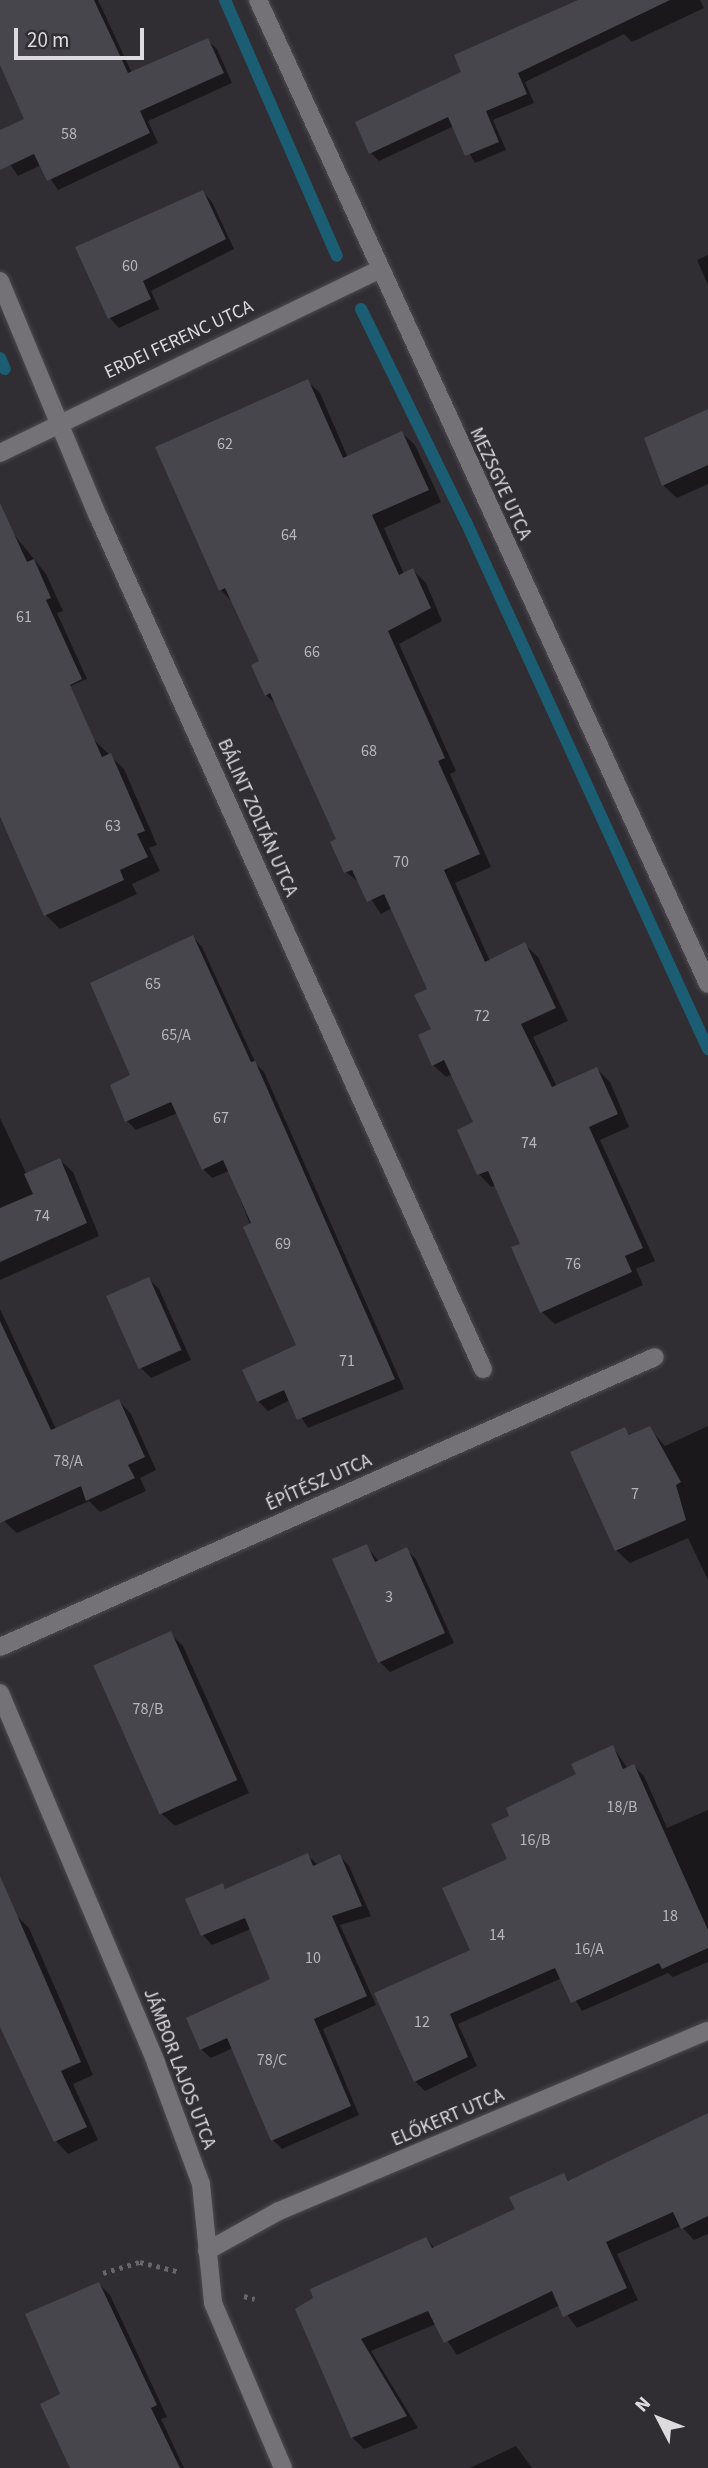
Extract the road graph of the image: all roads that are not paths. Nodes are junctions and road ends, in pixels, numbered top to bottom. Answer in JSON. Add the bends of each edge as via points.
{"nodes":[{"id":1,"x":258,"y":0,"type":"edge"},
{"id":2,"x":378,"y":270,"type":"junction"},
{"id":3,"x":0,"y":281,"type":"edge"},
{"id":4,"x":60,"y":421,"type":"junction"},
{"id":5,"x":0,"y":453,"type":"edge"},
{"id":6,"x":708,"y":984,"type":"edge"},
{"id":7,"x":656,"y":1357,"type":"dead end"},
{"id":8,"x":483,"y":1369,"type":"dead end"},
{"id":9,"x":0,"y":1647,"type":"edge"},
{"id":10,"x":0,"y":1693,"type":"edge"},
{"id":11,"x":708,"y":2031,"type":"edge"},
{"id":12,"x":207,"y":2251,"type":"junction"},
{"id":13,"x":283,"y":2468,"type":"edge"}],
"edges":[{"from":1,"to":2,"type":"street","name":"MEZSGYE UTCA"},
{"from":2,"to":4,"type":"street","name":"ERDEI FERENC UTCA"},
{"from":2,"to":6,"type":"street","name":"MEZSGYE UTCA"},
{"from":3,"to":4,"type":"street","name":"BÁLINT ZOLTÁN UTCA"},
{"from":4,"to":5,"type":"street","name":"ERDEI FERENC UTCA"},
{"from":4,"to":8,"type":"street","name":"BÁLINT ZOLTÁN UTCA","via":[[109,541]]},
{"from":7,"to":9,"type":"street","name":"ÉPÍTÉSZ UTCA"},
{"from":10,"to":12,"type":"street","name":"JÁMBOR LAJOS UTCA","via":[[166,2088],[201,2184]]},
{"from":11,"to":12,"type":"street","name":"ELŐKERT UTCA","via":[[279,2211]]},
{"from":12,"to":13,"type":"street","name":"JÁMBOR LAJOS UTCA","via":[[208,2278],[221,2330]]}]}
